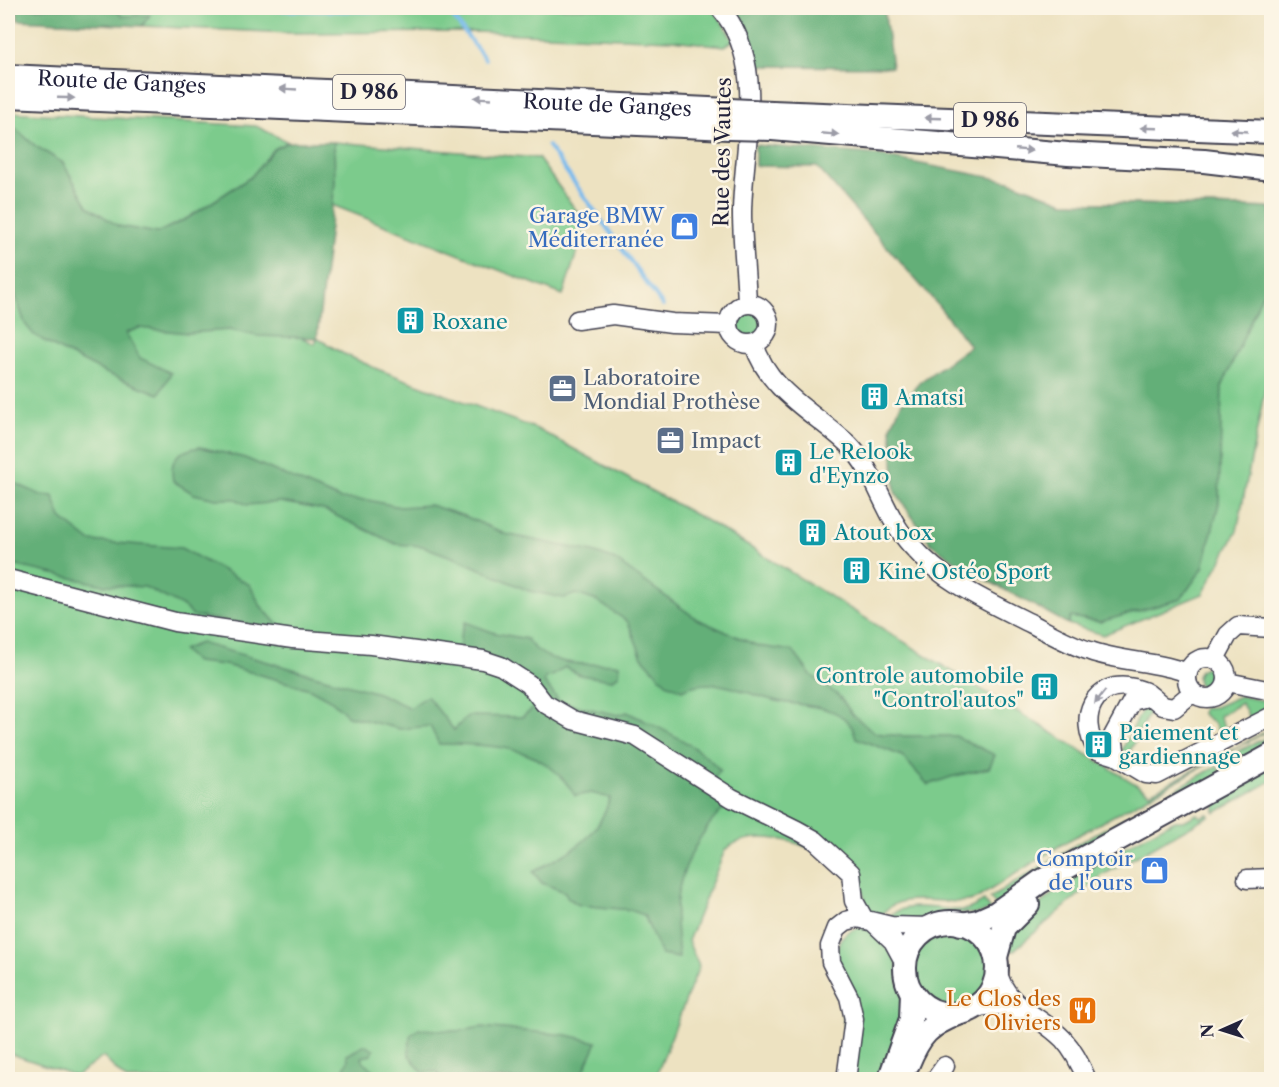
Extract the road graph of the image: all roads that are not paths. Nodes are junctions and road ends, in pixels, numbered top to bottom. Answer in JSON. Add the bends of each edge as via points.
{"nodes":[{"id":1,"x":720,"y":8,"type":"edge"},
{"id":2,"x":8,"y":76,"type":"edge"},
{"id":3,"x":8,"y":96,"type":"edge"},
{"id":4,"x":730,"y":119,"type":"junction"},
{"id":5,"x":772,"y":120,"type":"junction"},
{"id":6,"x":1272,"y":132,"type":"edge"},
{"id":7,"x":1204,"y":161,"type":"junction"},
{"id":8,"x":1272,"y":169,"type":"edge"},
{"id":9,"x":1272,"y":176,"type":"edge"},
{"id":10,"x":747,"y":303,"type":"junction"},
{"id":11,"x":577,"y":320,"type":"dead end"},
{"id":12,"x":729,"y":325,"type":"junction"},
{"id":13,"x":754,"y":344,"type":"junction"},
{"id":14,"x":8,"y":579,"type":"edge"},
{"id":15,"x":1272,"y":628,"type":"edge"},
{"id":16,"x":1215,"y":659,"type":"junction"},
{"id":17,"x":1188,"y":673,"type":"junction"},
{"id":18,"x":1227,"y":682,"type":"junction"},
{"id":19,"x":1272,"y":691,"type":"edge"},
{"id":20,"x":1193,"y":692,"type":"junction"},
{"id":21,"x":1151,"y":696,"type":"junction"},
{"id":22,"x":1272,"y":716,"type":"edge"},
{"id":23,"x":1272,"y":755,"type":"edge"},
{"id":24,"x":1116,"y":756,"type":"junction"},
{"id":25,"x":1070,"y":868,"type":"junction"},
{"id":26,"x":1272,"y":878,"type":"edge"},
{"id":27,"x":1246,"y":879,"type":"dead end"},
{"id":28,"x":868,"y":920,"type":"junction"},
{"id":29,"x":962,"y":924,"type":"junction"},
{"id":30,"x":932,"y":927,"type":"junction"},
{"id":31,"x":996,"y":963,"type":"junction"},
{"id":32,"x":906,"y":964,"type":"junction"},
{"id":33,"x":912,"y":992,"type":"junction"},
{"id":34,"x":967,"y":1011,"type":"junction"},
{"id":35,"x":1030,"y":1015,"type":"junction"},
{"id":36,"x":846,"y":1080,"type":"edge"},
{"id":37,"x":889,"y":1080,"type":"edge"},
{"id":38,"x":902,"y":1080,"type":"edge"},
{"id":39,"x":1087,"y":1080,"type":"edge"}],
"edges":[{"from":1,"to":10,"type":"street","name":"Rue des Vautes","via":[[737,33],[746,62],[748,122],[742,214]]},
{"from":4,"to":2,"type":"main road","name":"Route de Ganges","number":"D 986","one_way":true},
{"from":3,"to":4,"type":"main road","name":"Route de Ganges","number":"D 986","one_way":true},
{"from":4,"to":5,"type":"main road","number":"D 986","bridge":true},
{"from":6,"to":5,"type":"main road","number":"D 986","one_way":true},
{"from":5,"to":7,"type":"main road","number":"D 986","one_way":true,"via":[[1068,154]]},
{"from":7,"to":8,"type":"main road","number":"D 986"},
{"from":7,"to":9,"type":"main road"},
{"from":10,"to":12,"type":"street","via":[[732,313]]},
{"from":10,"to":13,"type":"street","via":[[762,308],[769,320],[766,335]]},
{"from":11,"to":12,"type":"street","via":[[613,315]]},
{"from":12,"to":13,"type":"street","via":[[735,338]]},
{"from":13,"to":17,"type":"street","via":[[777,386],[861,459],[892,520],[909,544],[939,573],[1073,645]]},
{"from":14,"to":28,"type":"street","via":[[175,622],[293,639],[463,656],[501,666],[529,684],[544,703],[573,720],[635,736],[732,798],[814,840],[851,873],[854,901]]},
{"from":15,"to":16,"type":"street","via":[[1238,626],[1228,635]]},
{"from":16,"to":17,"type":"street","via":[[1198,660]]},
{"from":16,"to":18,"type":"street","via":[[1224,667]]},
{"from":17,"to":20,"type":"street"},
{"from":18,"to":19,"type":"street"},
{"from":18,"to":20,"type":"street","via":[[1215,697],[1203,698]]},
{"from":20,"to":21,"type":"street","via":[[1174,708]]},
{"from":21,"to":24,"type":"street","via":[[1132,701],[1113,736]]},
{"from":21,"to":24,"type":"street","one_way":true,"via":[[1124,686],[1110,687],[1099,694],[1087,719],[1087,730],[1097,750]]},
{"from":22,"to":24,"type":"street","via":[[1157,775],[1146,774]]},
{"from":23,"to":25,"type":"main road"},
{"from":25,"to":29,"type":"main road","via":[[1040,882],[996,913]]},
{"from":25,"to":31,"type":"main road","via":[[1014,915],[1002,932]]},
{"from":26,"to":27,"type":"street"},
{"from":28,"to":30,"type":"street","via":[[902,927]]},
{"from":28,"to":32,"type":"street","via":[[893,941]]},
{"from":28,"to":36,"type":"street","via":[[852,919],[840,925],[831,946],[831,962],[849,997],[854,1019]]},
{"from":29,"to":30,"type":"main road","via":[[951,922]]},
{"from":29,"to":31,"type":"main road","via":[[989,942]]},
{"from":30,"to":32,"type":"main road","via":[[914,942]]},
{"from":31,"to":34,"type":"main road","via":[[993,987],[986,998]]},
{"from":31,"to":35,"type":"street","via":[[1005,992]]},
{"from":32,"to":33,"type":"main road"},
{"from":33,"to":34,"type":"main road","via":[[934,1011]]},
{"from":33,"to":37,"type":"main road","via":[[910,1020]]},
{"from":34,"to":35,"type":"street","via":[[1000,1005]]},
{"from":34,"to":38,"type":"main road","via":[[928,1029]]},
{"from":35,"to":39,"type":"street","via":[[1061,1037]]}]}
